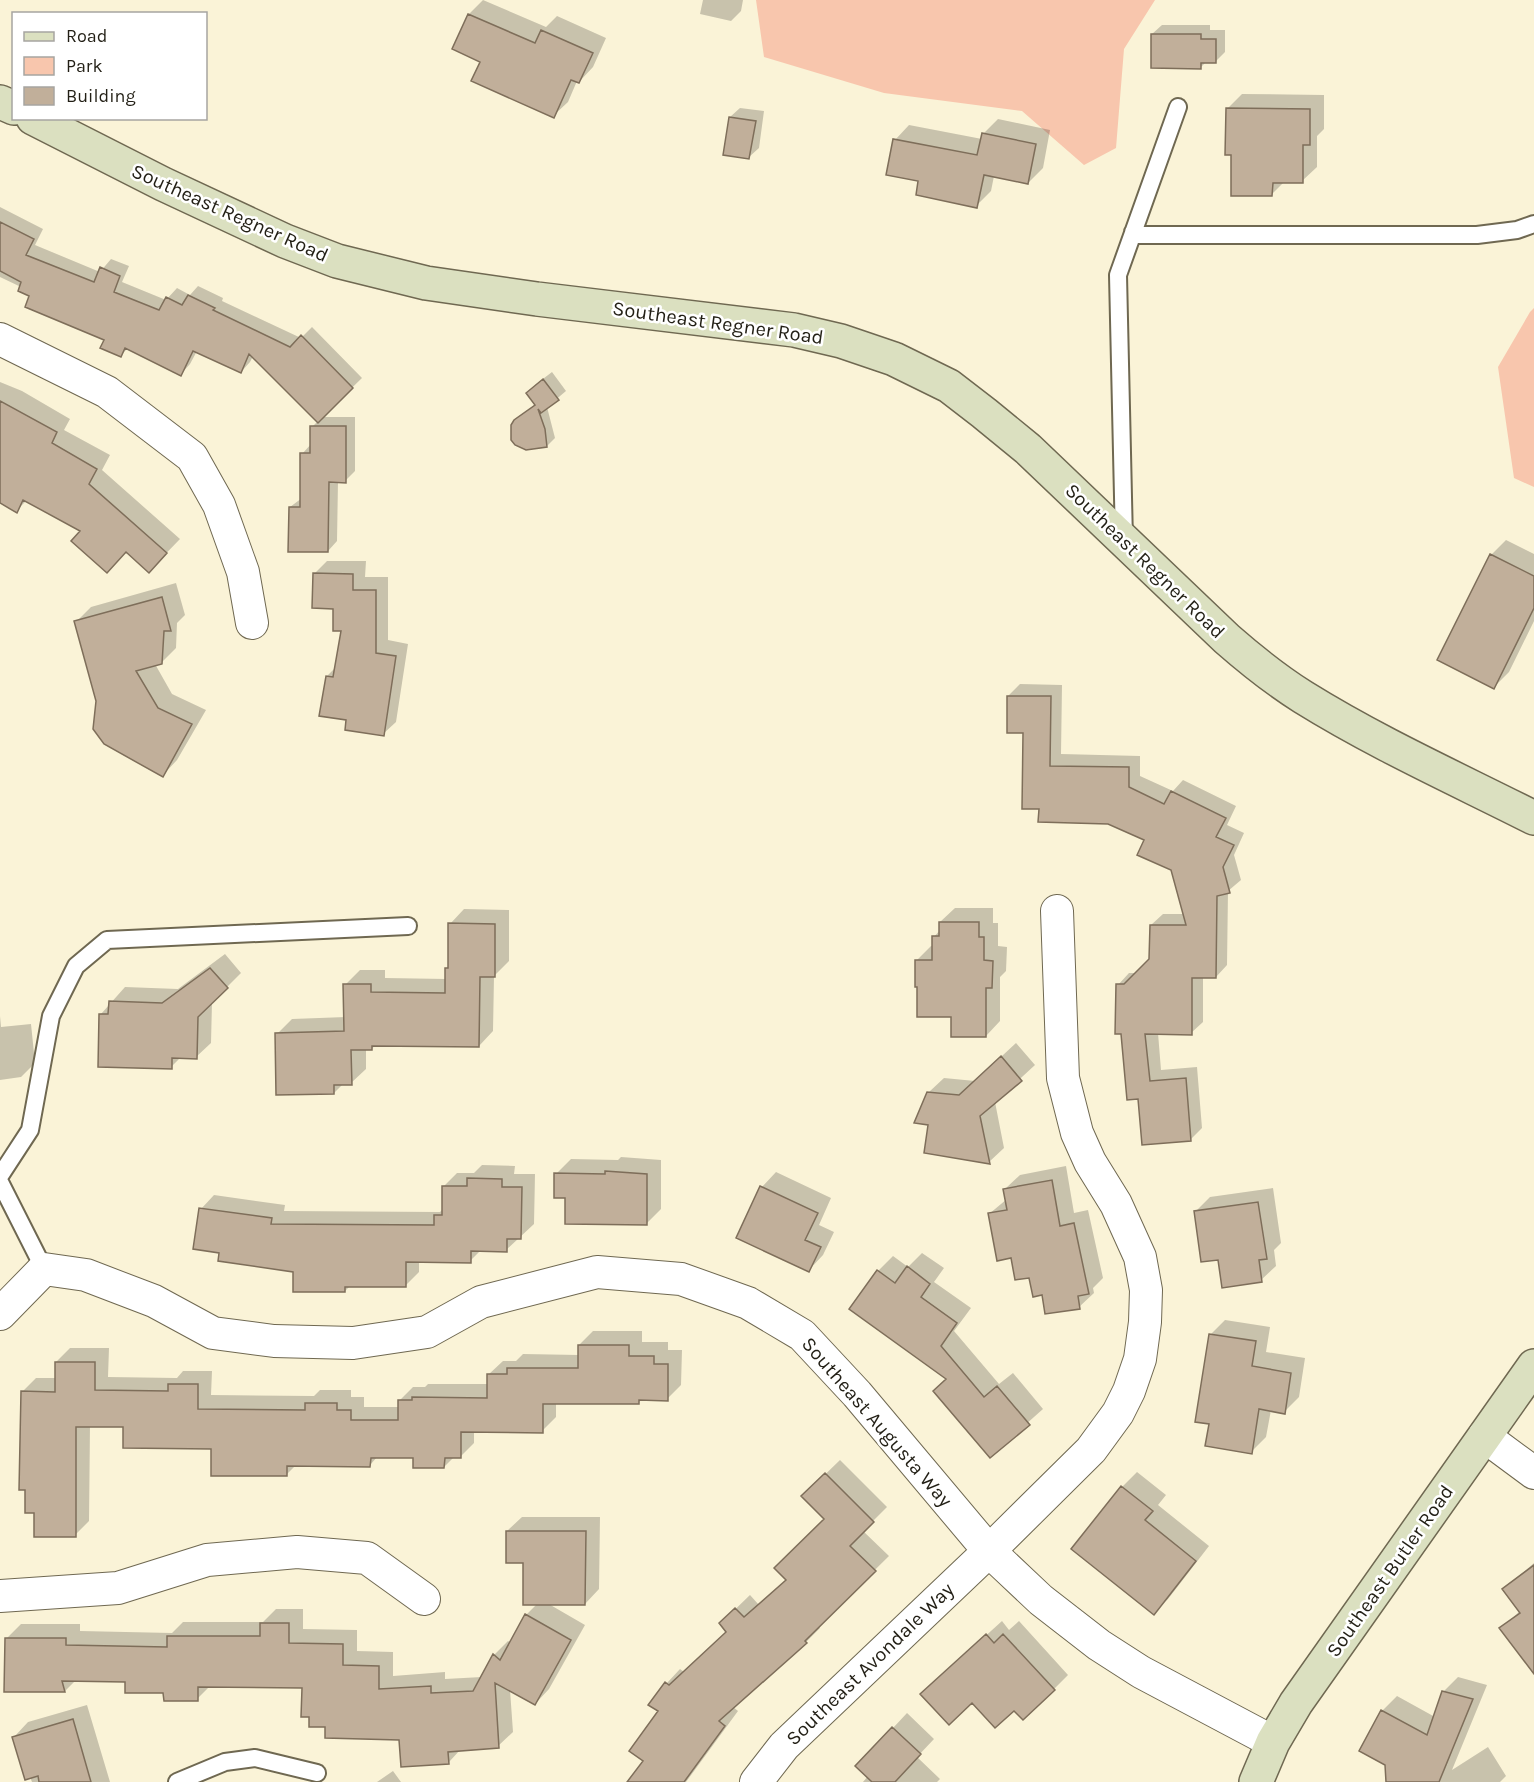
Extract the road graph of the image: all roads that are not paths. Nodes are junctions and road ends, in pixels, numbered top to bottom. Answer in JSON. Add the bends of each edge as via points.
{"nodes":[{"id":1,"x":1178,"y":107,"type":"dead end"},
{"id":2,"x":37,"y":120,"type":"edge"},
{"id":3,"x":1534,"y":224,"type":"edge"},
{"id":4,"x":1133,"y":232,"type":"junction"},
{"id":5,"x":0,"y":339,"type":"edge"},
{"id":6,"x":1124,"y":541,"type":"junction"},
{"id":7,"x":252,"y":623,"type":"dead end"},
{"id":8,"x":1534,"y":818,"type":"edge"},
{"id":9,"x":1057,"y":911,"type":"dead end"},
{"id":10,"x":408,"y":926,"type":"dead end"},
{"id":11,"x":0,"y":1176,"type":"edge"},
{"id":12,"x":0,"y":1182,"type":"edge"},
{"id":13,"x":44,"y":1269,"type":"junction"},
{"id":14,"x":0,"y":1314,"type":"edge"},
{"id":15,"x":1534,"y":1366,"type":"edge"},
{"id":16,"x":1485,"y":1436,"type":"junction"},
{"id":17,"x":1534,"y":1473,"type":"edge"},
{"id":18,"x":989,"y":1551,"type":"junction"},
{"id":19,"x":0,"y":1596,"type":"edge"},
{"id":20,"x":424,"y":1599,"type":"dead end"},
{"id":21,"x":1273,"y":1742,"type":"junction"},
{"id":22,"x":317,"y":1773,"type":"dead end"},
{"id":23,"x":177,"y":1782,"type":"edge"},
{"id":24,"x":756,"y":1782,"type":"edge"},
{"id":25,"x":1256,"y":1782,"type":"edge"}],
"edges":[{"from":1,"to":4,"type":"lane"},
{"from":2,"to":6,"type":"main road","name":"Southeast Regner Road","via":[[163,184],[337,261],[426,283],[794,330],[894,359],[949,386],[984,412]]},
{"from":3,"to":4,"type":"lane","via":[[1477,235]]},
{"from":4,"to":6,"type":"lane","via":[[1118,275]]},
{"from":5,"to":7,"type":"street","via":[[107,392],[204,451],[243,572]]},
{"from":6,"to":8,"type":"main road","name":"Southeast Regner Road","via":[[1227,639],[1302,697]]},
{"from":9,"to":18,"type":"street","name":"Southeast Avondale Way","via":[[1063,1078],[1077,1133],[1140,1257],[1146,1290],[1145,1322],[1140,1359],[1118,1413],[1091,1450]]},
{"from":10,"to":11,"type":"lane","via":[[107,940],[76,966],[51,1016],[30,1130]]},
{"from":12,"to":13,"type":"lane"},
{"from":13,"to":14,"type":"street"},
{"from":13,"to":18,"type":"street","name":"Southeast Augusta Way","via":[[86,1275],[134,1293],[213,1333],[274,1341],[353,1343],[428,1332],[481,1302],[597,1272],[681,1279],[748,1304],[802,1335]]},
{"from":15,"to":16,"type":"main road","name":"Southeast Butler Road"},
{"from":16,"to":17,"type":"street"},
{"from":16,"to":21,"type":"main road","name":"Southeast Butler Road","via":[[1296,1703]]},
{"from":18,"to":21,"type":"street","name":"Southeast Augusta Way","via":[[1041,1600],[1099,1645]]},
{"from":18,"to":24,"type":"street","name":"Southeast Avondale Way","via":[[784,1746]]},
{"from":19,"to":20,"type":"street","via":[[118,1588],[207,1560],[297,1552],[367,1558]]},
{"from":21,"to":25,"type":"main road","name":"Southeast Butler Road"},
{"from":22,"to":23,"type":"lane","via":[[255,1758],[225,1762]]}]}
